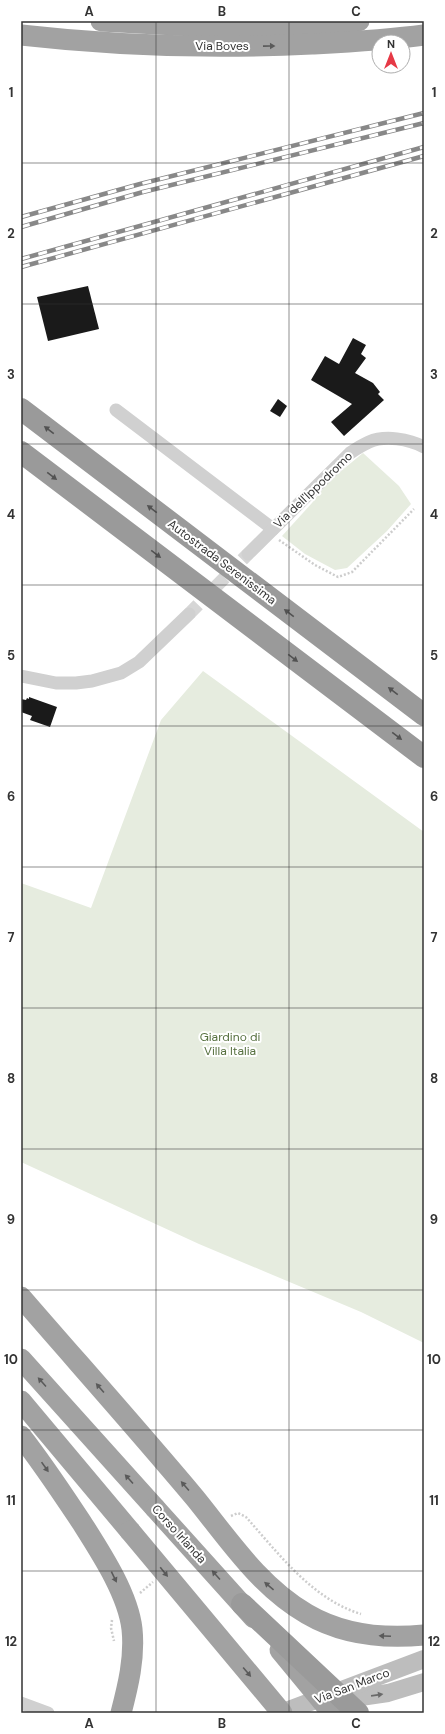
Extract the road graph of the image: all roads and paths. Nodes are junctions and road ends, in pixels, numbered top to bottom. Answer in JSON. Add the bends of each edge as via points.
{"nodes":[{"id":1,"x":101,"y":21,"type":"edge"},
{"id":2,"x":359,"y":21,"type":"edge"},
{"id":3,"x":21,"y":35,"type":"edge"},
{"id":4,"x":424,"y":35,"type":"edge"},
{"id":5,"x":168,"y":46,"type":"junction"},
{"id":6,"x":21,"y":47,"type":"edge"},
{"id":7,"x":21,"y":409,"type":"edge"},
{"id":8,"x":116,"y":410,"type":"dead end"},
{"id":9,"x":424,"y":447,"type":"edge"},
{"id":10,"x":21,"y":452,"type":"edge"},
{"id":11,"x":414,"y":509,"type":"dead end"},
{"id":12,"x":272,"y":530,"type":"junction"},
{"id":13,"x":248,"y":554,"type":"tunnel mouth"},
{"id":14,"x":189,"y":614,"type":"tunnel mouth"},
{"id":15,"x":21,"y":676,"type":"edge"},
{"id":16,"x":424,"y":715,"type":"edge"},
{"id":17,"x":424,"y":757,"type":"edge"},
{"id":18,"x":21,"y":1297,"type":"edge"},
{"id":19,"x":21,"y":1359,"type":"edge"},
{"id":20,"x":21,"y":1401,"type":"edge"},
{"id":21,"x":21,"y":1436,"type":"edge"},
{"id":22,"x":226,"y":1519,"type":"dead end"},
{"id":23,"x":242,"y":1604,"type":"junction"},
{"id":24,"x":366,"y":1616,"type":"dead end"},
{"id":25,"x":424,"y":1635,"type":"edge"},
{"id":26,"x":424,"y":1659,"type":"edge"},
{"id":27,"x":424,"y":1682,"type":"edge"},
{"id":28,"x":21,"y":1703,"type":"edge"},
{"id":29,"x":286,"y":1711,"type":"edge"},
{"id":30,"x":48,"y":1713,"type":"edge"},
{"id":31,"x":120,"y":1713,"type":"edge"},
{"id":32,"x":332,"y":1713,"type":"edge"},
{"id":33,"x":358,"y":1713,"type":"edge"}],
"edges":[{"from":1,"to":2,"type":"highway","name":"Via Boves","via":[[249,29]]},
{"from":3,"to":5,"type":"highway","name":"Via Boves"},
{"from":5,"to":4,"type":"highway","name":"Via Boves","one_way":true,"via":[[274,46]]},
{"from":5,"to":6,"type":"highway","via":[[104,56]]},
{"from":16,"to":7,"type":"highway","name":"Autostrada Serenissima","one_way":true},
{"from":8,"to":12,"type":"street"},
{"from":9,"to":12,"type":"street","name":"Via dell'Ippodromo","via":[[394,438],[370,441],[350,452]]},
{"from":10,"to":17,"type":"highway","one_way":true},
{"from":11,"to":12,"type":"path","name":"Via dell'Ippodromo","via":[[352,572],[338,577],[285,545]]},
{"from":12,"to":13,"type":"street","name":"Via dell'Ippodromo"},
{"from":14,"to":15,"type":"street","via":[[159,641],[147,646],[108,677],[76,683],[56,683]]},
{"from":25,"to":18,"type":"highway","one_way":true,"via":[[383,1637],[331,1625],[308,1615],[264,1582]]},
{"from":23,"to":19,"type":"highway","name":"Corso Irlanda","one_way":true,"bridge":true},
{"from":20,"to":29,"type":"highway","one_way":true,"bridge":true},
{"from":21,"to":31,"type":"highway","one_way":true,"via":[[45,1466],[105,1560],[122,1596],[132,1628],[132,1654],[129,1683]]},
{"from":22,"to":24,"type":"path","via":[[238,1513],[246,1518],[309,1584],[326,1598],[352,1612]]},
{"from":23,"to":32,"type":"highway","name":"Corso Irlanda","bridge":true},
{"from":23,"to":33,"type":"highway","bridge":true},
{"from":26,"to":29,"type":"main road","name":"Via San Marco"},
{"from":29,"to":27,"type":"main road","one_way":true,"via":[[388,1693]]},
{"from":28,"to":30,"type":"street"}]}
